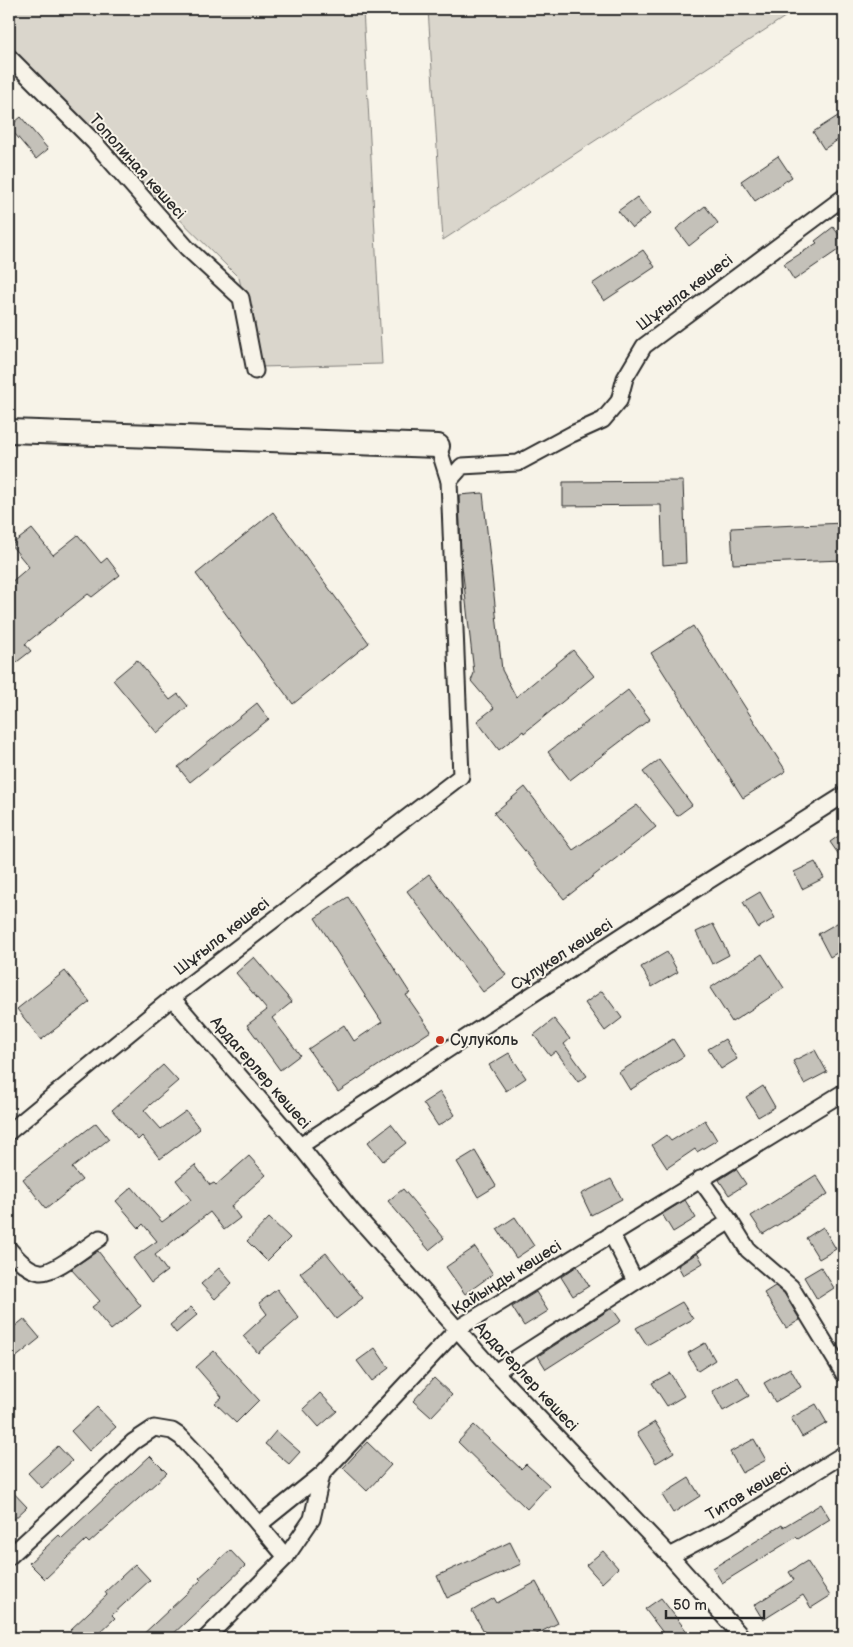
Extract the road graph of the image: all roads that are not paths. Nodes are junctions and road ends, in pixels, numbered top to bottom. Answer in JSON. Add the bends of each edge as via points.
{"nodes":[{"id":1,"x":9,"y":57,"type":"edge"},
{"id":2,"x":844,"y":197,"type":"edge"},
{"id":3,"x":255,"y":371,"type":"dead end"},
{"id":4,"x":9,"y":432,"type":"edge"},
{"id":5,"x":438,"y":446,"type":"joint"},
{"id":6,"x":449,"y":482,"type":"junction"},
{"id":7,"x":844,"y":795,"type":"edge"},
{"id":8,"x":172,"y":998,"type":"junction"},
{"id":9,"x":844,"y":1092,"type":"edge"},
{"id":10,"x":9,"y":1132,"type":"edge"},
{"id":11,"x":300,"y":1146,"type":"junction"},
{"id":12,"x":700,"y":1179,"type":"junction"},
{"id":13,"x":730,"y":1221,"type":"junction"},
{"id":14,"x":611,"y":1233,"type":"junction"},
{"id":15,"x":100,"y":1238,"type":"dead end"},
{"id":16,"x":9,"y":1249,"type":"edge"},
{"id":17,"x":636,"y":1281,"type":"junction"},
{"id":18,"x":457,"y":1329,"type":"junction"},
{"id":19,"x":495,"y":1372,"type":"junction"},
{"id":20,"x":844,"y":1374,"type":"edge"},
{"id":21,"x":844,"y":1454,"type":"edge"},
{"id":22,"x":322,"y":1474,"type":"junction"},
{"id":23,"x":260,"y":1524,"type":"junction"},
{"id":24,"x":670,"y":1556,"type":"junction"},
{"id":25,"x":9,"y":1557,"type":"edge"},
{"id":26,"x":286,"y":1557,"type":"junction"},
{"id":27,"x":206,"y":1638,"type":"edge"},
{"id":28,"x":743,"y":1638,"type":"edge"}],
"edges":[{"from":1,"to":3,"type":"street","name":"Тополиная көшесі","via":[[94,142],[187,248],[241,298]]},
{"from":2,"to":6,"type":"street","name":"Шұғыла көшесі","via":[[644,346],[625,378],[612,412],[603,420],[518,463],[462,466]]},
{"from":4,"to":5,"type":"street"},
{"from":5,"to":6,"type":"street"},
{"from":6,"to":8,"type":"street","name":"Шұғыла көшесі","via":[[461,776]]},
{"from":7,"to":11,"type":"street","name":"Сұлукөл көшесі"},
{"from":8,"to":10,"type":"street","name":"Шұғыла көшесі"},
{"from":8,"to":11,"type":"street","name":"Ардагерлер көшесі"},
{"from":9,"to":12,"type":"street","name":"Қайыңды көшесі"},
{"from":11,"to":18,"type":"street","name":"Ардагерлер көшесі","via":[[352,1211]]},
{"from":12,"to":13,"type":"street"},
{"from":12,"to":14,"type":"street","name":"Қайыңды көшесі"},
{"from":13,"to":17,"type":"street"},
{"from":13,"to":20,"type":"street","via":[[748,1250],[790,1287]]},
{"from":14,"to":17,"type":"street"},
{"from":14,"to":18,"type":"street","name":"Қайыңды көшесі"},
{"from":15,"to":16,"type":"street","via":[[52,1270],[43,1272],[27,1266]]},
{"from":17,"to":19,"type":"street"},
{"from":18,"to":19,"type":"street","name":"Ардагерлер көшесі"},
{"from":18,"to":22,"type":"street","name":"Қайыңды көшесі"},
{"from":19,"to":24,"type":"street","name":"Ардагерлер көшесі"},
{"from":21,"to":24,"type":"street","name":"Титов көшесі","via":[[726,1527]]},
{"from":22,"to":23,"type":"street","name":"Қайыңды көшесі"},
{"from":22,"to":26,"type":"street","via":[[312,1519]]},
{"from":23,"to":25,"type":"street","via":[[181,1437],[172,1431],[154,1428],[133,1442]]},
{"from":23,"to":26,"type":"street"},
{"from":24,"to":28,"type":"street","name":"Ардагерлер көшесі"},
{"from":26,"to":27,"type":"street"}]}
